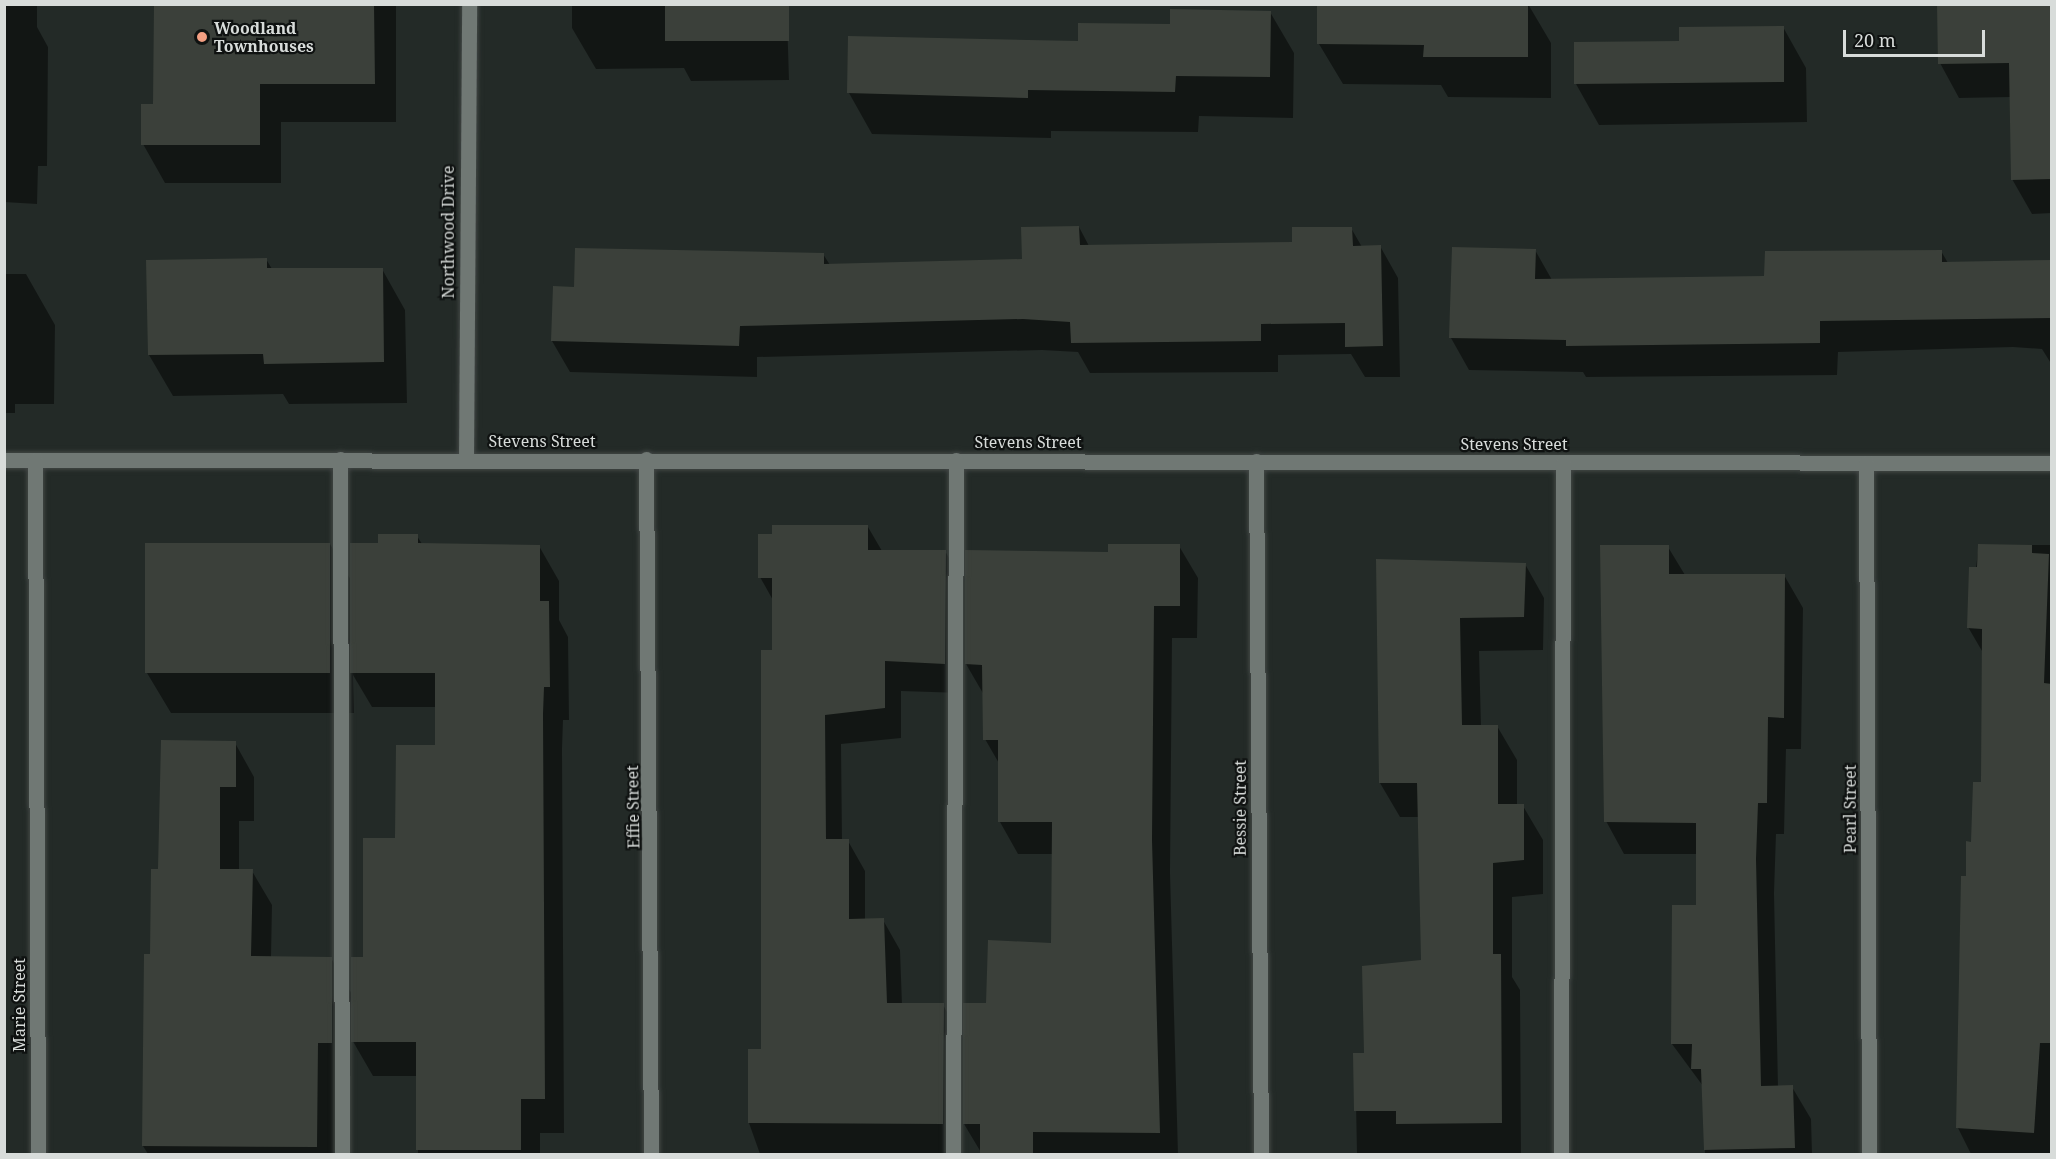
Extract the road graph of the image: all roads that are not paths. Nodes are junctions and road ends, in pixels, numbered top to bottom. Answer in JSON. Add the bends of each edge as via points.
{"nodes":[{"id":1,"x":469,"y":4,"type":"edge"},
{"id":2,"x":340,"y":459,"type":"junction"},
{"id":3,"x":466,"y":459,"type":"junction"},
{"id":4,"x":646,"y":459,"type":"junction"},
{"id":5,"x":4,"y":460,"type":"edge"},
{"id":6,"x":34,"y":460,"type":"junction"},
{"id":7,"x":956,"y":460,"type":"junction"},
{"id":8,"x":1256,"y":461,"type":"junction"},
{"id":9,"x":1563,"y":462,"type":"junction"},
{"id":10,"x":1866,"y":463,"type":"junction"},
{"id":11,"x":2052,"y":463,"type":"edge"},
{"id":12,"x":38,"y":1155,"type":"edge"},
{"id":13,"x":342,"y":1155,"type":"edge"},
{"id":14,"x":651,"y":1155,"type":"edge"},
{"id":15,"x":953,"y":1155,"type":"edge"},
{"id":16,"x":1261,"y":1155,"type":"edge"},
{"id":17,"x":1561,"y":1155,"type":"edge"},
{"id":18,"x":1869,"y":1155,"type":"edge"}],
"edges":[{"from":1,"to":3,"type":"street","name":"Northwood Drive"},
{"from":2,"to":3,"type":"street","name":"Stevens Street"},
{"from":2,"to":6,"type":"street","name":"Stevens Street"},
{"from":2,"to":13,"type":"street"},
{"from":3,"to":4,"type":"street","name":"Stevens Street"},
{"from":4,"to":7,"type":"street","name":"Stevens Street"},
{"from":4,"to":14,"type":"street","name":"Effie Street"},
{"from":5,"to":6,"type":"street","name":"Stevens Street"},
{"from":6,"to":12,"type":"street","name":"Marie Street"},
{"from":7,"to":8,"type":"street","name":"Stevens Street"},
{"from":7,"to":15,"type":"street"},
{"from":8,"to":9,"type":"street","name":"Stevens Street"},
{"from":8,"to":16,"type":"street","name":"Bessie Street"},
{"from":9,"to":10,"type":"street","name":"Stevens Street"},
{"from":9,"to":17,"type":"street"},
{"from":10,"to":11,"type":"street","name":"Stevens Street"},
{"from":10,"to":18,"type":"street","name":"Pearl Street"}]}
